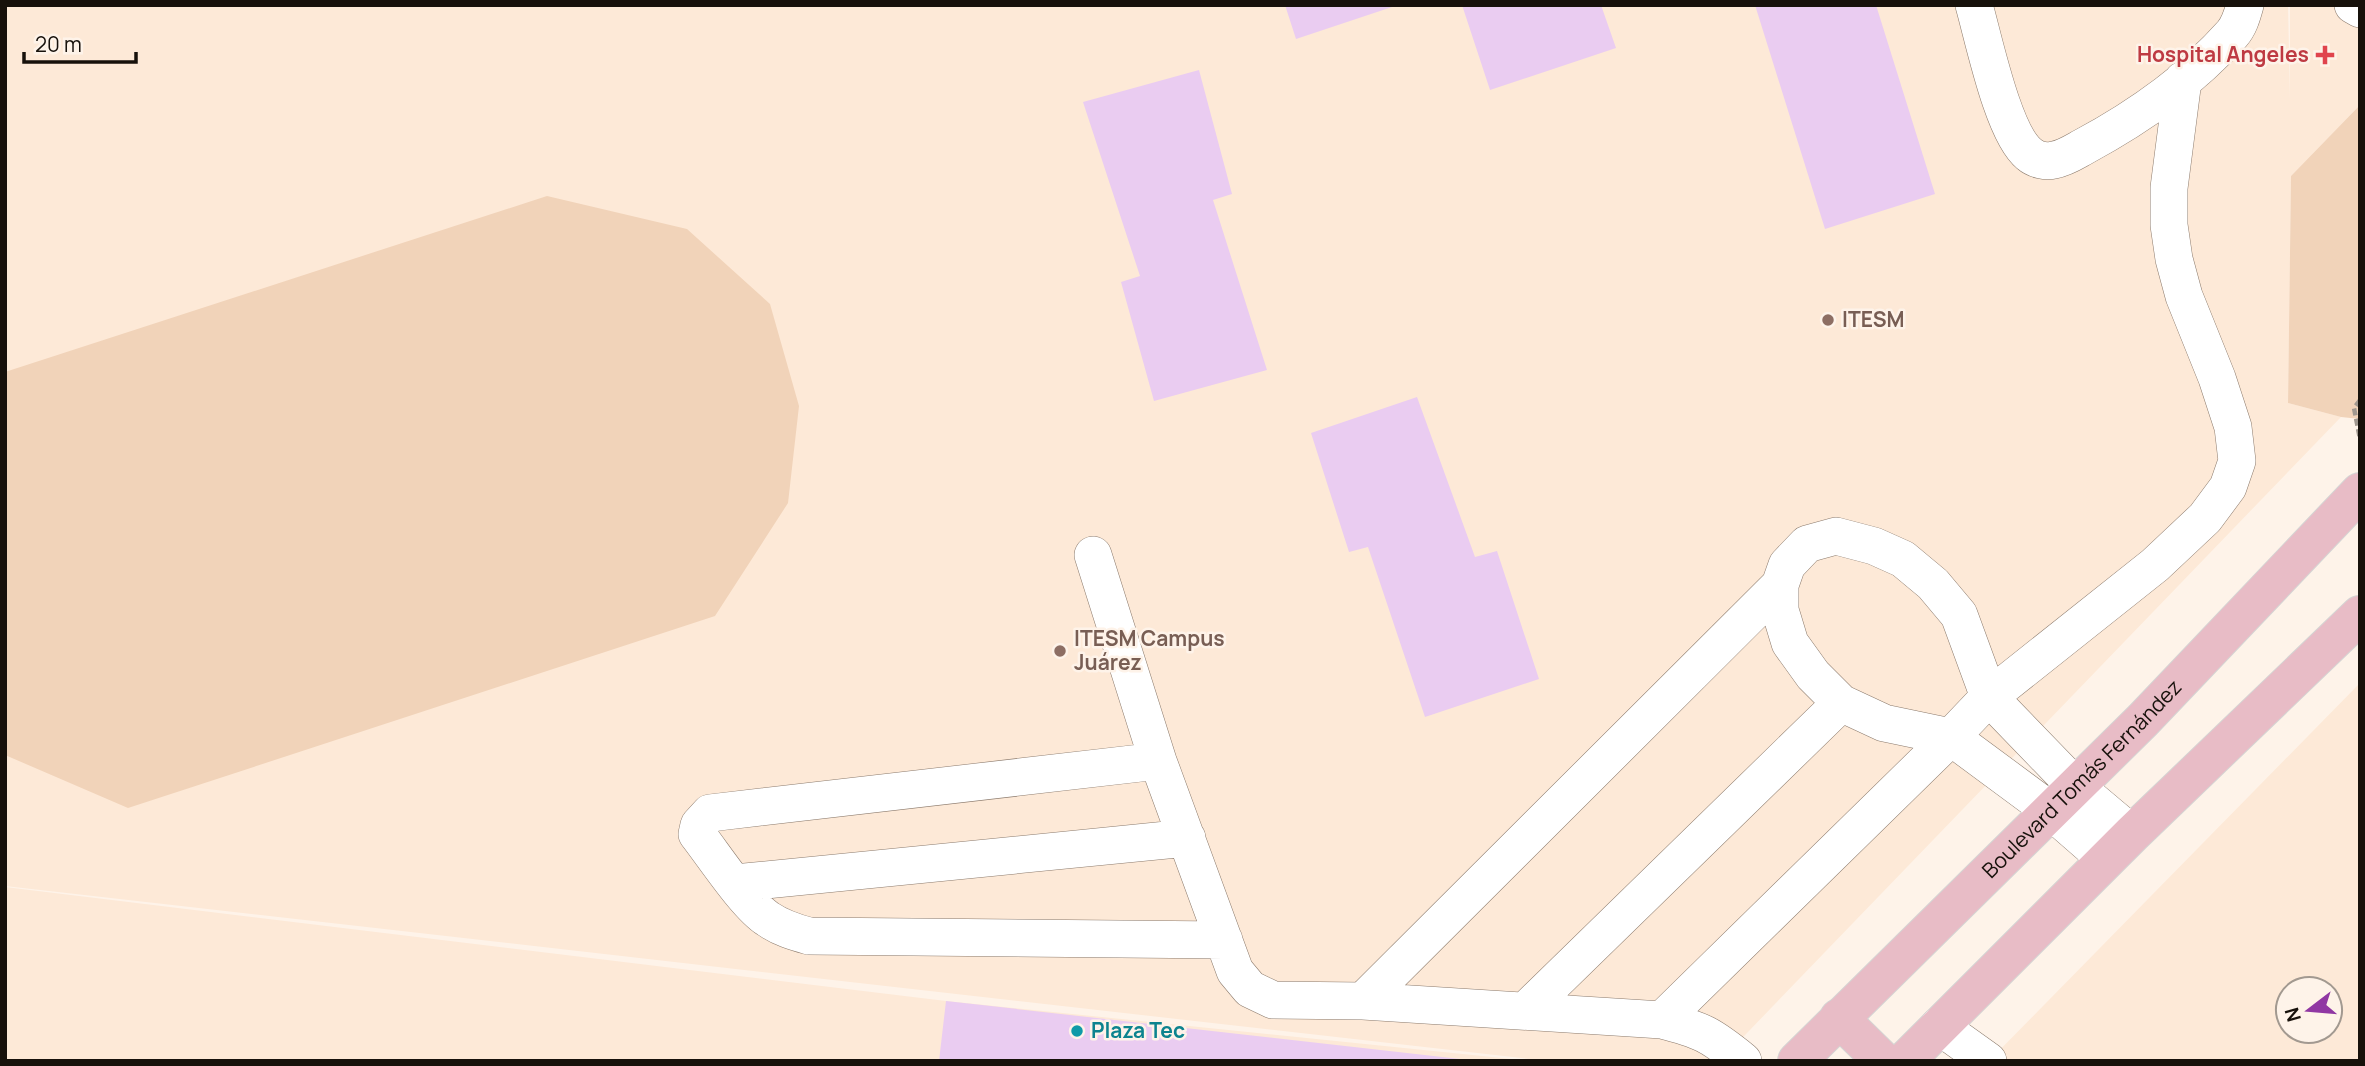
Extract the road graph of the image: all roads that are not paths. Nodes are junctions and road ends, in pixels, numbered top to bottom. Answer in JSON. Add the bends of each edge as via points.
{"nodes":[{"id":1,"x":1974,"y":5,"type":"edge"},
{"id":2,"x":2245,"y":5,"type":"edge"},
{"id":3,"x":2353,"y":5,"type":"edge"},
{"id":4,"x":2360,"y":9,"type":"edge"},
{"id":5,"x":2183,"y":80,"type":"junction"},
{"id":6,"x":2360,"y":492,"type":"edge"},
{"id":7,"x":1093,"y":555,"type":"dead end"},
{"id":8,"x":1780,"y":585,"type":"junction"},
{"id":9,"x":2360,"y":615,"type":"edge"},
{"id":10,"x":1989,"y":696,"type":"junction"},
{"id":11,"x":1841,"y":703,"type":"junction"},
{"id":12,"x":1951,"y":737,"type":"junction"},
{"id":13,"x":1158,"y":761,"type":"junction"},
{"id":14,"x":2063,"y":799,"type":"junction"},
{"id":15,"x":1187,"y":838,"type":"junction"},
{"id":16,"x":2119,"y":846,"type":"junction"},
{"id":17,"x":735,"y":883,"type":"junction"},
{"id":18,"x":1224,"y":940,"type":"junction"},
{"id":19,"x":1363,"y":1001,"type":"junction"},
{"id":20,"x":1525,"y":1011,"type":"junction"},
{"id":21,"x":1839,"y":1018,"type":"junction"},
{"id":22,"x":1662,"y":1020,"type":"junction"},
{"id":23,"x":1938,"y":1026,"type":"junction"},
{"id":24,"x":1743,"y":1061,"type":"edge"},
{"id":25,"x":1797,"y":1061,"type":"edge"},
{"id":26,"x":1883,"y":1061,"type":"edge"},
{"id":27,"x":1905,"y":1061,"type":"edge"},
{"id":28,"x":1987,"y":1061,"type":"edge"}],
"edges":[{"from":1,"to":5,"type":"lane","via":[[2010,123],[2018,142],[2039,160],[2065,157],[2109,133]]},
{"from":2,"to":5,"type":"lane","via":[[2233,33]]},
{"from":3,"to":4,"type":"lane"},
{"from":5,"to":10,"type":"lane","via":[[2169,188],[2169,225],[2184,296],[2233,427],[2237,461],[2228,487],[2205,518],[2155,565]]},
{"from":6,"to":14,"type":"main road","name":"Boulevard Tomás Fernández"},
{"from":7,"to":13,"type":"lane"},
{"from":8,"to":10,"type":"lane","via":[[1787,565],[1807,544],[1836,537],[1903,559],[1933,583],[1959,615]]},
{"from":8,"to":11,"type":"lane","via":[[1780,610],[1790,643],[1813,676]]},
{"from":8,"to":19,"type":"lane"},
{"from":9,"to":16,"type":"main road"},
{"from":10,"to":12,"type":"lane"},
{"from":10,"to":14,"type":"lane"},
{"from":11,"to":12,"type":"lane","via":[[1884,723]]},
{"from":11,"to":20,"type":"lane"},
{"from":12,"to":14,"type":"lane"},
{"from":12,"to":22,"type":"lane"},
{"from":13,"to":15,"type":"lane"},
{"from":13,"to":17,"type":"lane","via":[[710,813],[697,834]]},
{"from":14,"to":16,"type":"lane"},
{"from":14,"to":21,"type":"main road","name":"Boulevard Tomás Fernández"},
{"from":15,"to":17,"type":"lane"},
{"from":15,"to":18,"type":"lane"},
{"from":16,"to":23,"type":"main road"},
{"from":17,"to":18,"type":"lane","via":[[765,917],[809,936]]},
{"from":18,"to":19,"type":"lane","via":[[1235,971],[1250,989],[1273,1000]]},
{"from":19,"to":20,"type":"lane"},
{"from":20,"to":22,"type":"lane"},
{"from":21,"to":25,"type":"main road","name":"Boulevard Tomás Fernández"},
{"from":21,"to":26,"type":"main road"},
{"from":22,"to":24,"type":"lane","via":[[1699,1029]]},
{"from":23,"to":27,"type":"main road"},
{"from":23,"to":28,"type":"lane"}]}
